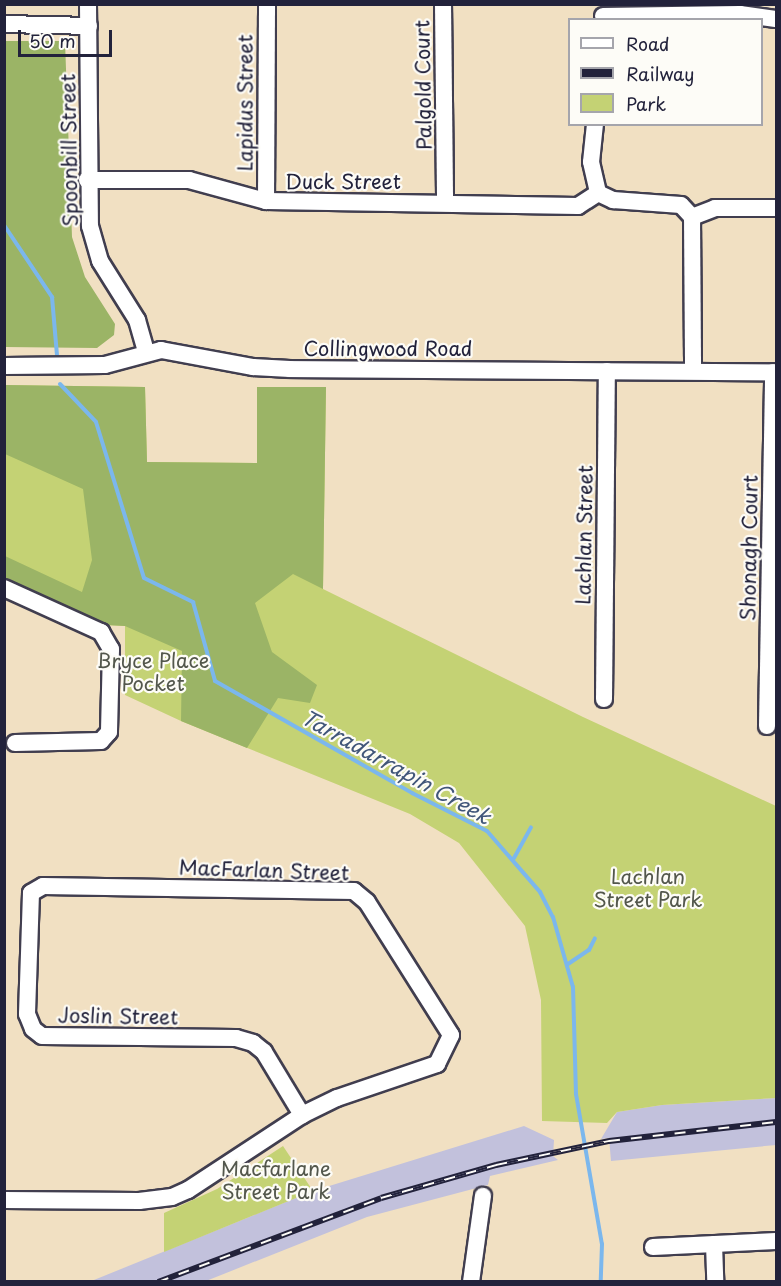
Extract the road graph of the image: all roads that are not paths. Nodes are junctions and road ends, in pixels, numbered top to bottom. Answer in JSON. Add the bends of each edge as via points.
{"nodes":[{"id":1,"x":88,"y":4,"type":"edge"},
{"id":2,"x":267,"y":4,"type":"edge"},
{"id":3,"x":443,"y":4,"type":"edge"},
{"id":4,"x":601,"y":13,"type":"edge"},
{"id":5,"x":777,"y":19,"type":"edge"},
{"id":6,"x":4,"y":24,"type":"edge"},
{"id":7,"x":88,"y":26,"type":"junction"},
{"id":8,"x":595,"y":126,"type":"edge"},
{"id":9,"x":87,"y":180,"type":"junction"},
{"id":10,"x":598,"y":193,"type":"junction"},
{"id":11,"x":266,"y":201,"type":"junction"},
{"id":12,"x":445,"y":202,"type":"junction"},
{"id":13,"x":777,"y":208,"type":"edge"},
{"id":14,"x":692,"y":217,"type":"junction"},
{"id":15,"x":146,"y":352,"type":"junction"},
{"id":16,"x":4,"y":366,"type":"edge"},
{"id":17,"x":607,"y":371,"type":"junction"},
{"id":18,"x":693,"y":371,"type":"junction"},
{"id":19,"x":775,"y":372,"type":"edge"},
{"id":20,"x":4,"y":588,"type":"edge"},
{"id":21,"x":604,"y":699,"type":"dead end"},
{"id":22,"x":767,"y":726,"type":"dead end"},
{"id":23,"x":15,"y":743,"type":"dead end"},
{"id":24,"x":30,"y":893,"type":"joint"},
{"id":25,"x":302,"y":1115,"type":"junction"},
{"id":26,"x":483,"y":1196,"type":"dead end"},
{"id":27,"x":4,"y":1200,"type":"edge"},
{"id":28,"x":777,"y":1241,"type":"edge"},
{"id":29,"x":714,"y":1244,"type":"junction"},
{"id":30,"x":653,"y":1247,"type":"dead end"},
{"id":31,"x":471,"y":1281,"type":"edge"},
{"id":32,"x":715,"y":1281,"type":"edge"}],
"edges":[{"from":1,"to":7,"type":"street","name":"Spoonbill Street"},
{"from":2,"to":11,"type":"street","name":"Lapidus Street"},
{"from":3,"to":12,"type":"street","name":"Palgold Court"},
{"from":4,"to":5,"type":"street","via":[[740,14]]},
{"from":6,"to":7,"type":"street"},
{"from":7,"to":9,"type":"street","name":"Spoonbill Street"},
{"from":8,"to":10,"type":"street","via":[[591,162]]},
{"from":9,"to":11,"type":"street","name":"Duck Street","via":[[189,180]]},
{"from":9,"to":15,"type":"street","name":"Spoonbill Street","via":[[90,226],[100,261],[137,320]]},
{"from":10,"to":12,"type":"street","name":"Duck Street","via":[[578,206]]},
{"from":10,"to":14,"type":"street","via":[[613,200],[681,205]]},
{"from":11,"to":12,"type":"street","name":"Duck Street"},
{"from":13,"to":14,"type":"street","via":[[715,208]]},
{"from":14,"to":18,"type":"street"},
{"from":15,"to":16,"type":"street","name":"Collingwood Road","via":[[105,365]]},
{"from":15,"to":17,"type":"street","name":"Collingwood Road","via":[[177,350],[231,364],[281,368]]},
{"from":17,"to":18,"type":"street","name":"Collingwood Road"},
{"from":17,"to":21,"type":"street","name":"Lachlan Street"},
{"from":18,"to":19,"type":"street","name":"Collingwood Road"},
{"from":19,"to":22,"type":"street","name":"Shonagh Court"},
{"from":20,"to":23,"type":"street","via":[[101,632],[111,650],[109,732],[101,741]]},
{"from":24,"to":25,"type":"street","name":"Joslin Street","via":[[27,1014],[33,1029],[42,1036],[236,1038],[253,1043],[264,1052]]},
{"from":24,"to":25,"type":"street","name":"MacFarlan Street","via":[[43,886],[354,891],[367,902],[451,1035],[437,1064],[337,1098]]},
{"from":25,"to":27,"type":"street","name":"MacFarlan Street","via":[[189,1190],[172,1197],[139,1201]]},
{"from":26,"to":31,"type":"street"},
{"from":28,"to":29,"type":"street"},
{"from":29,"to":30,"type":"street"},
{"from":29,"to":32,"type":"street"}]}
